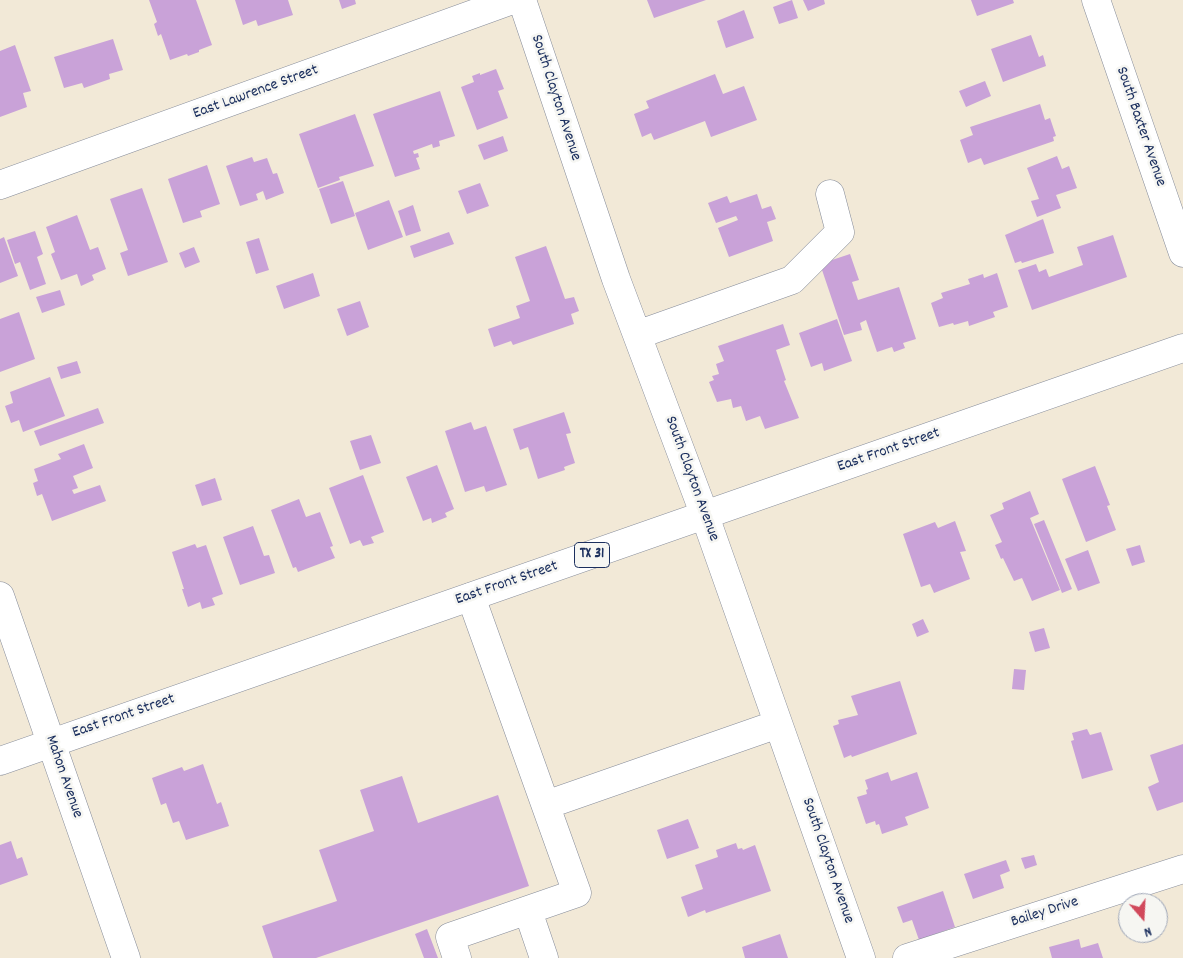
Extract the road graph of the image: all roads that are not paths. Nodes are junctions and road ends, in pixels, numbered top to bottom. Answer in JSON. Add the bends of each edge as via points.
{"nodes":[{"id":1,"x":512,"y":0,"type":"edge"},
{"id":2,"x":522,"y":0,"type":"edge"},
{"id":3,"x":1096,"y":0,"type":"edge"},
{"id":4,"x":0,"y":185,"type":"edge"},
{"id":5,"x":830,"y":194,"type":"dead end"},
{"id":6,"x":1183,"y":254,"type":"edge"},
{"id":7,"x":637,"y":335,"type":"junction"},
{"id":8,"x":1183,"y":348,"type":"edge"},
{"id":9,"x":705,"y":516,"type":"junction"},
{"id":10,"x":0,"y":596,"type":"edge"},
{"id":11,"x":471,"y":597,"type":"junction"},
{"id":12,"x":778,"y":724,"type":"junction"},
{"id":13,"x":51,"y":743,"type":"junction"},
{"id":14,"x":0,"y":761,"type":"edge"},
{"id":15,"x":546,"y":804,"type":"junction"},
{"id":16,"x":1183,"y":869,"type":"edge"},
{"id":17,"x":528,"y":911,"type":"junction"},
{"id":18,"x":126,"y":958,"type":"edge"},
{"id":19,"x":457,"y":958,"type":"edge"},
{"id":20,"x":544,"y":958,"type":"edge"},
{"id":21,"x":861,"y":958,"type":"edge"},
{"id":22,"x":907,"y":958,"type":"edge"}],
"edges":[{"from":1,"to":4,"type":"street","name":"East Lawrence Street"},
{"from":2,"to":7,"type":"street","name":"South Clayton Avenue"},
{"from":3,"to":6,"type":"street","name":"South Baxter Avenue"},
{"from":5,"to":7,"type":"street","via":[[840,232],[792,280]]},
{"from":7,"to":9,"type":"street","name":"South Clayton Avenue"},
{"from":8,"to":9,"type":"street","name":"East Front Street","number":"TX 31"},
{"from":9,"to":11,"type":"street","name":"East Front Street","number":"TX 31"},
{"from":9,"to":12,"type":"street","name":"South Clayton Avenue"},
{"from":10,"to":13,"type":"street","name":"Mahon Avenue"},
{"from":11,"to":13,"type":"street","name":"East Front Street","number":"TX 31"},
{"from":11,"to":15,"type":"street"},
{"from":12,"to":15,"type":"street"},
{"from":12,"to":21,"type":"street","name":"South Clayton Avenue"},
{"from":13,"to":14,"type":"street","name":"East Front Street","number":"TX 31"},
{"from":13,"to":18,"type":"street","name":"Mahon Avenue"},
{"from":15,"to":17,"type":"street","via":[[577,893]]},
{"from":16,"to":22,"type":"street","name":"Bailey Drive"},
{"from":17,"to":19,"type":"street","via":[[450,937]]},
{"from":17,"to":20,"type":"street"}]}
